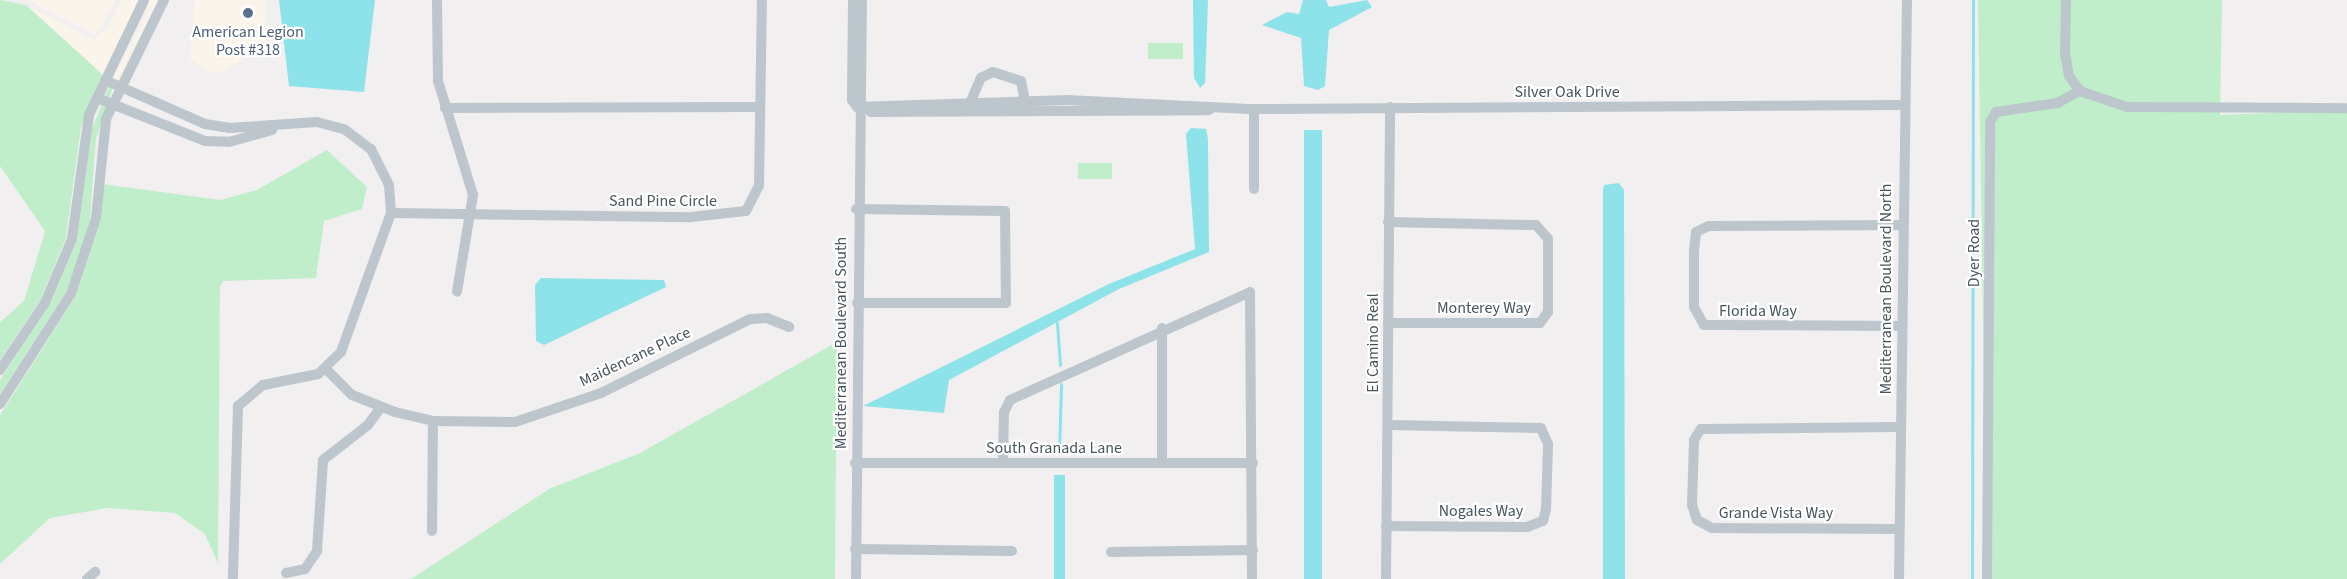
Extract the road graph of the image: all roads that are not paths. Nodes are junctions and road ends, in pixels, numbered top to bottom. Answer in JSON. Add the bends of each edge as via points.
{"nodes":[{"id":1,"x":144,"y":0,"type":"edge"},
{"id":2,"x":164,"y":0,"type":"edge"},
{"id":3,"x":436,"y":0,"type":"edge"},
{"id":4,"x":762,"y":0,"type":"edge"},
{"id":5,"x":853,"y":0,"type":"edge"},
{"id":6,"x":862,"y":0,"type":"edge"},
{"id":7,"x":1907,"y":0,"type":"edge"},
{"id":8,"x":2066,"y":0,"type":"edge"},
{"id":9,"x":105,"y":80,"type":"junction"},
{"id":10,"x":119,"y":88,"type":"junction"},
{"id":11,"x":2080,"y":91,"type":"junction"},
{"id":12,"x":98,"y":98,"type":"junction"},
{"id":13,"x":1026,"y":101,"type":"junction"},
{"id":14,"x":112,"y":104,"type":"junction"},
{"id":15,"x":1903,"y":105,"type":"junction"},
{"id":16,"x":759,"y":107,"type":"junction"},
{"id":17,"x":862,"y":107,"type":"junction"},
{"id":18,"x":1390,"y":107,"type":"junction"},
{"id":19,"x":445,"y":108,"type":"junction"},
{"id":20,"x":968,"y":108,"type":"junction"},
{"id":21,"x":1232,"y":108,"type":"junction"},
{"id":22,"x":2347,"y":108,"type":"edge"},
{"id":23,"x":1254,"y":109,"type":"junction"},
{"id":24,"x":1027,"y":113,"type":"junction"},
{"id":25,"x":298,"y":123,"type":"junction"},
{"id":26,"x":1254,"y":189,"type":"dead end"},
{"id":27,"x":856,"y":209,"type":"junction"},
{"id":28,"x":391,"y":213,"type":"junction"},
{"id":29,"x":473,"y":215,"type":"junction"},
{"id":30,"x":1388,"y":222,"type":"junction"},
{"id":31,"x":1900,"y":225,"type":"junction"},
{"id":32,"x":457,"y":292,"type":"dead end"},
{"id":33,"x":857,"y":303,"type":"junction"},
{"id":34,"x":1388,"y":324,"type":"junction"},
{"id":35,"x":1900,"y":326,"type":"junction"},
{"id":36,"x":789,"y":327,"type":"dead end"},
{"id":37,"x":1162,"y":328,"type":"junction"},
{"id":38,"x":326,"y":369,"type":"junction"},
{"id":39,"x":0,"y":370,"type":"edge"},
{"id":40,"x":0,"y":404,"type":"edge"},
{"id":41,"x":381,"y":407,"type":"junction"},
{"id":42,"x":433,"y":420,"type":"junction"},
{"id":43,"x":1388,"y":425,"type":"junction"},
{"id":44,"x":1900,"y":428,"type":"junction"},
{"id":45,"x":1003,"y":462,"type":"junction"},
{"id":46,"x":855,"y":463,"type":"junction"},
{"id":47,"x":1162,"y":463,"type":"junction"},
{"id":48,"x":1253,"y":463,"type":"junction"},
{"id":49,"x":1386,"y":526,"type":"junction"},
{"id":50,"x":1899,"y":529,"type":"junction"},
{"id":51,"x":432,"y":531,"type":"dead end"},
{"id":52,"x":855,"y":549,"type":"junction"},
{"id":53,"x":1252,"y":550,"type":"junction"},
{"id":54,"x":1012,"y":551,"type":"dead end"},
{"id":55,"x":1111,"y":552,"type":"dead end"},
{"id":56,"x":286,"y":573,"type":"dead end"},
{"id":57,"x":233,"y":579,"type":"edge"},
{"id":58,"x":856,"y":579,"type":"edge"},
{"id":59,"x":1252,"y":579,"type":"edge"},
{"id":60,"x":1386,"y":579,"type":"edge"},
{"id":61,"x":1899,"y":579,"type":"edge"},
{"id":62,"x":1987,"y":579,"type":"edge"}],
"edges":[{"from":1,"to":9,"type":"street"},
{"from":2,"to":10,"type":"street"},
{"from":3,"to":19,"type":"street","via":[[438,81]]},
{"from":4,"to":16,"type":"street","name":"Sand Pine Circle"},
{"from":5,"to":17,"type":"street","name":"Mediterranean Boulevard South","via":[[852,100]]},
{"from":6,"to":17,"type":"street","name":"Mediterranean Boulevard South"},
{"from":7,"to":15,"type":"street","name":"Mediterranean Boulevard North"},
{"from":8,"to":11,"type":"street","via":[[2065,54],[2069,76]]},
{"from":9,"to":10,"type":"street"},
{"from":9,"to":12,"type":"street"},
{"from":10,"to":14,"type":"street"},
{"from":10,"to":25,"type":"street","via":[[205,124]]},
{"from":11,"to":22,"type":"street","via":[[2127,106]]},
{"from":11,"to":62,"type":"street","name":"Dyer Road","via":[[2057,103],[1996,112],[1990,123]]},
{"from":12,"to":14,"type":"street"},
{"from":12,"to":39,"type":"street","via":[[86,128],[72,239],[45,303]]},
{"from":13,"to":20,"type":"street","name":"Silver Oak Drive"},
{"from":13,"to":20,"type":"street","via":[[1021,81],[993,72],[981,78]]},
{"from":13,"to":21,"type":"street","name":"Silver Oak Drive","via":[[1169,101]]},
{"from":13,"to":24,"type":"street"},
{"from":14,"to":25,"type":"street","via":[[205,141],[229,142]]},
{"from":14,"to":40,"type":"street","via":[[98,163],[96,218],[71,294]]},
{"from":15,"to":18,"type":"street","name":"Silver Oak Drive"},
{"from":15,"to":31,"type":"street","name":"Mediterranean Boulevard North"},
{"from":16,"to":19,"type":"street"},
{"from":16,"to":29,"type":"street","name":"Sand Pine Circle","via":[[759,186],[755,201],[731,216]]},
{"from":17,"to":20,"type":"street","name":"Silver Oak Drive","via":[[871,112]]},
{"from":17,"to":27,"type":"street","name":"Mediterranean Boulevard South"},
{"from":18,"to":23,"type":"street","name":"Silver Oak Drive"},
{"from":18,"to":30,"type":"street","name":"El Camino Real"},
{"from":19,"to":29,"type":"street","via":[[468,167]]},
{"from":20,"to":24,"type":"street","name":"Silver Oak Drive"},
{"from":21,"to":23,"type":"street","name":"Silver Oak Drive"},
{"from":21,"to":24,"type":"street","name":"Silver Oak Drive","via":[[1169,114]]},
{"from":23,"to":26,"type":"street"},
{"from":25,"to":28,"type":"street","via":[[335,126],[366,143],[386,174]]},
{"from":27,"to":33,"type":"street","name":"Mediterranean Boulevard South"},
{"from":27,"to":33,"type":"street","via":[[1005,211],[1006,303]]},
{"from":28,"to":29,"type":"street","name":"Sand Pine Circle"},
{"from":28,"to":38,"type":"street","via":[[350,335]]},
{"from":29,"to":32,"type":"street"},
{"from":30,"to":34,"type":"street","name":"El Camino Real"},
{"from":30,"to":34,"type":"street","name":"Monterey Way","via":[[1536,225],[1548,239],[1548,312],[1540,323]]},
{"from":31,"to":35,"type":"street","name":"Mediterranean Boulevard North"},
{"from":31,"to":35,"type":"street","name":"Florida Way","via":[[1709,226],[1696,232],[1694,251],[1694,307],[1704,325]]},
{"from":33,"to":46,"type":"street","name":"Mediterranean Boulevard South"},
{"from":34,"to":43,"type":"street","name":"El Camino Real"},
{"from":35,"to":44,"type":"street","name":"Mediterranean Boulevard North"},
{"from":36,"to":42,"type":"street","name":"Maidencane Place","via":[[766,318],[750,319],[601,393],[514,422]]},
{"from":37,"to":45,"type":"street","via":[[1010,400],[1004,412]]},
{"from":37,"to":47,"type":"street"},
{"from":37,"to":48,"type":"street","via":[[1252,287]]},
{"from":38,"to":41,"type":"street","name":"Maidencane Place","via":[[352,395]]},
{"from":38,"to":57,"type":"street","via":[[299,381],[263,385],[238,406]]},
{"from":41,"to":42,"type":"street","name":"Maidencane Place"},
{"from":41,"to":56,"type":"street","via":[[368,425],[323,460],[317,551],[305,569]]},
{"from":42,"to":51,"type":"street"},
{"from":43,"to":49,"type":"street","name":"El Camino Real"},
{"from":43,"to":49,"type":"street","name":"Nogales Way","via":[[1540,428],[1548,444],[1543,521],[1527,526]]},
{"from":44,"to":50,"type":"street","name":"Mediterranean Boulevard North"},
{"from":44,"to":50,"type":"street","name":"Grande Vista Way","via":[[1701,429],[1694,440],[1692,505],[1697,520],[1712,528]]},
{"from":45,"to":46,"type":"street","name":"South Granada Lane"},
{"from":45,"to":47,"type":"street","name":"South Granada Lane"},
{"from":46,"to":52,"type":"street","name":"Mediterranean Boulevard South"},
{"from":47,"to":48,"type":"street","name":"South Granada Lane"},
{"from":48,"to":53,"type":"street"},
{"from":49,"to":60,"type":"street","name":"El Camino Real"},
{"from":50,"to":61,"type":"street","name":"Mediterranean Boulevard North"},
{"from":52,"to":54,"type":"street"},
{"from":52,"to":58,"type":"street","name":"Mediterranean Boulevard South"},
{"from":53,"to":55,"type":"street"},
{"from":53,"to":59,"type":"street"}]}
